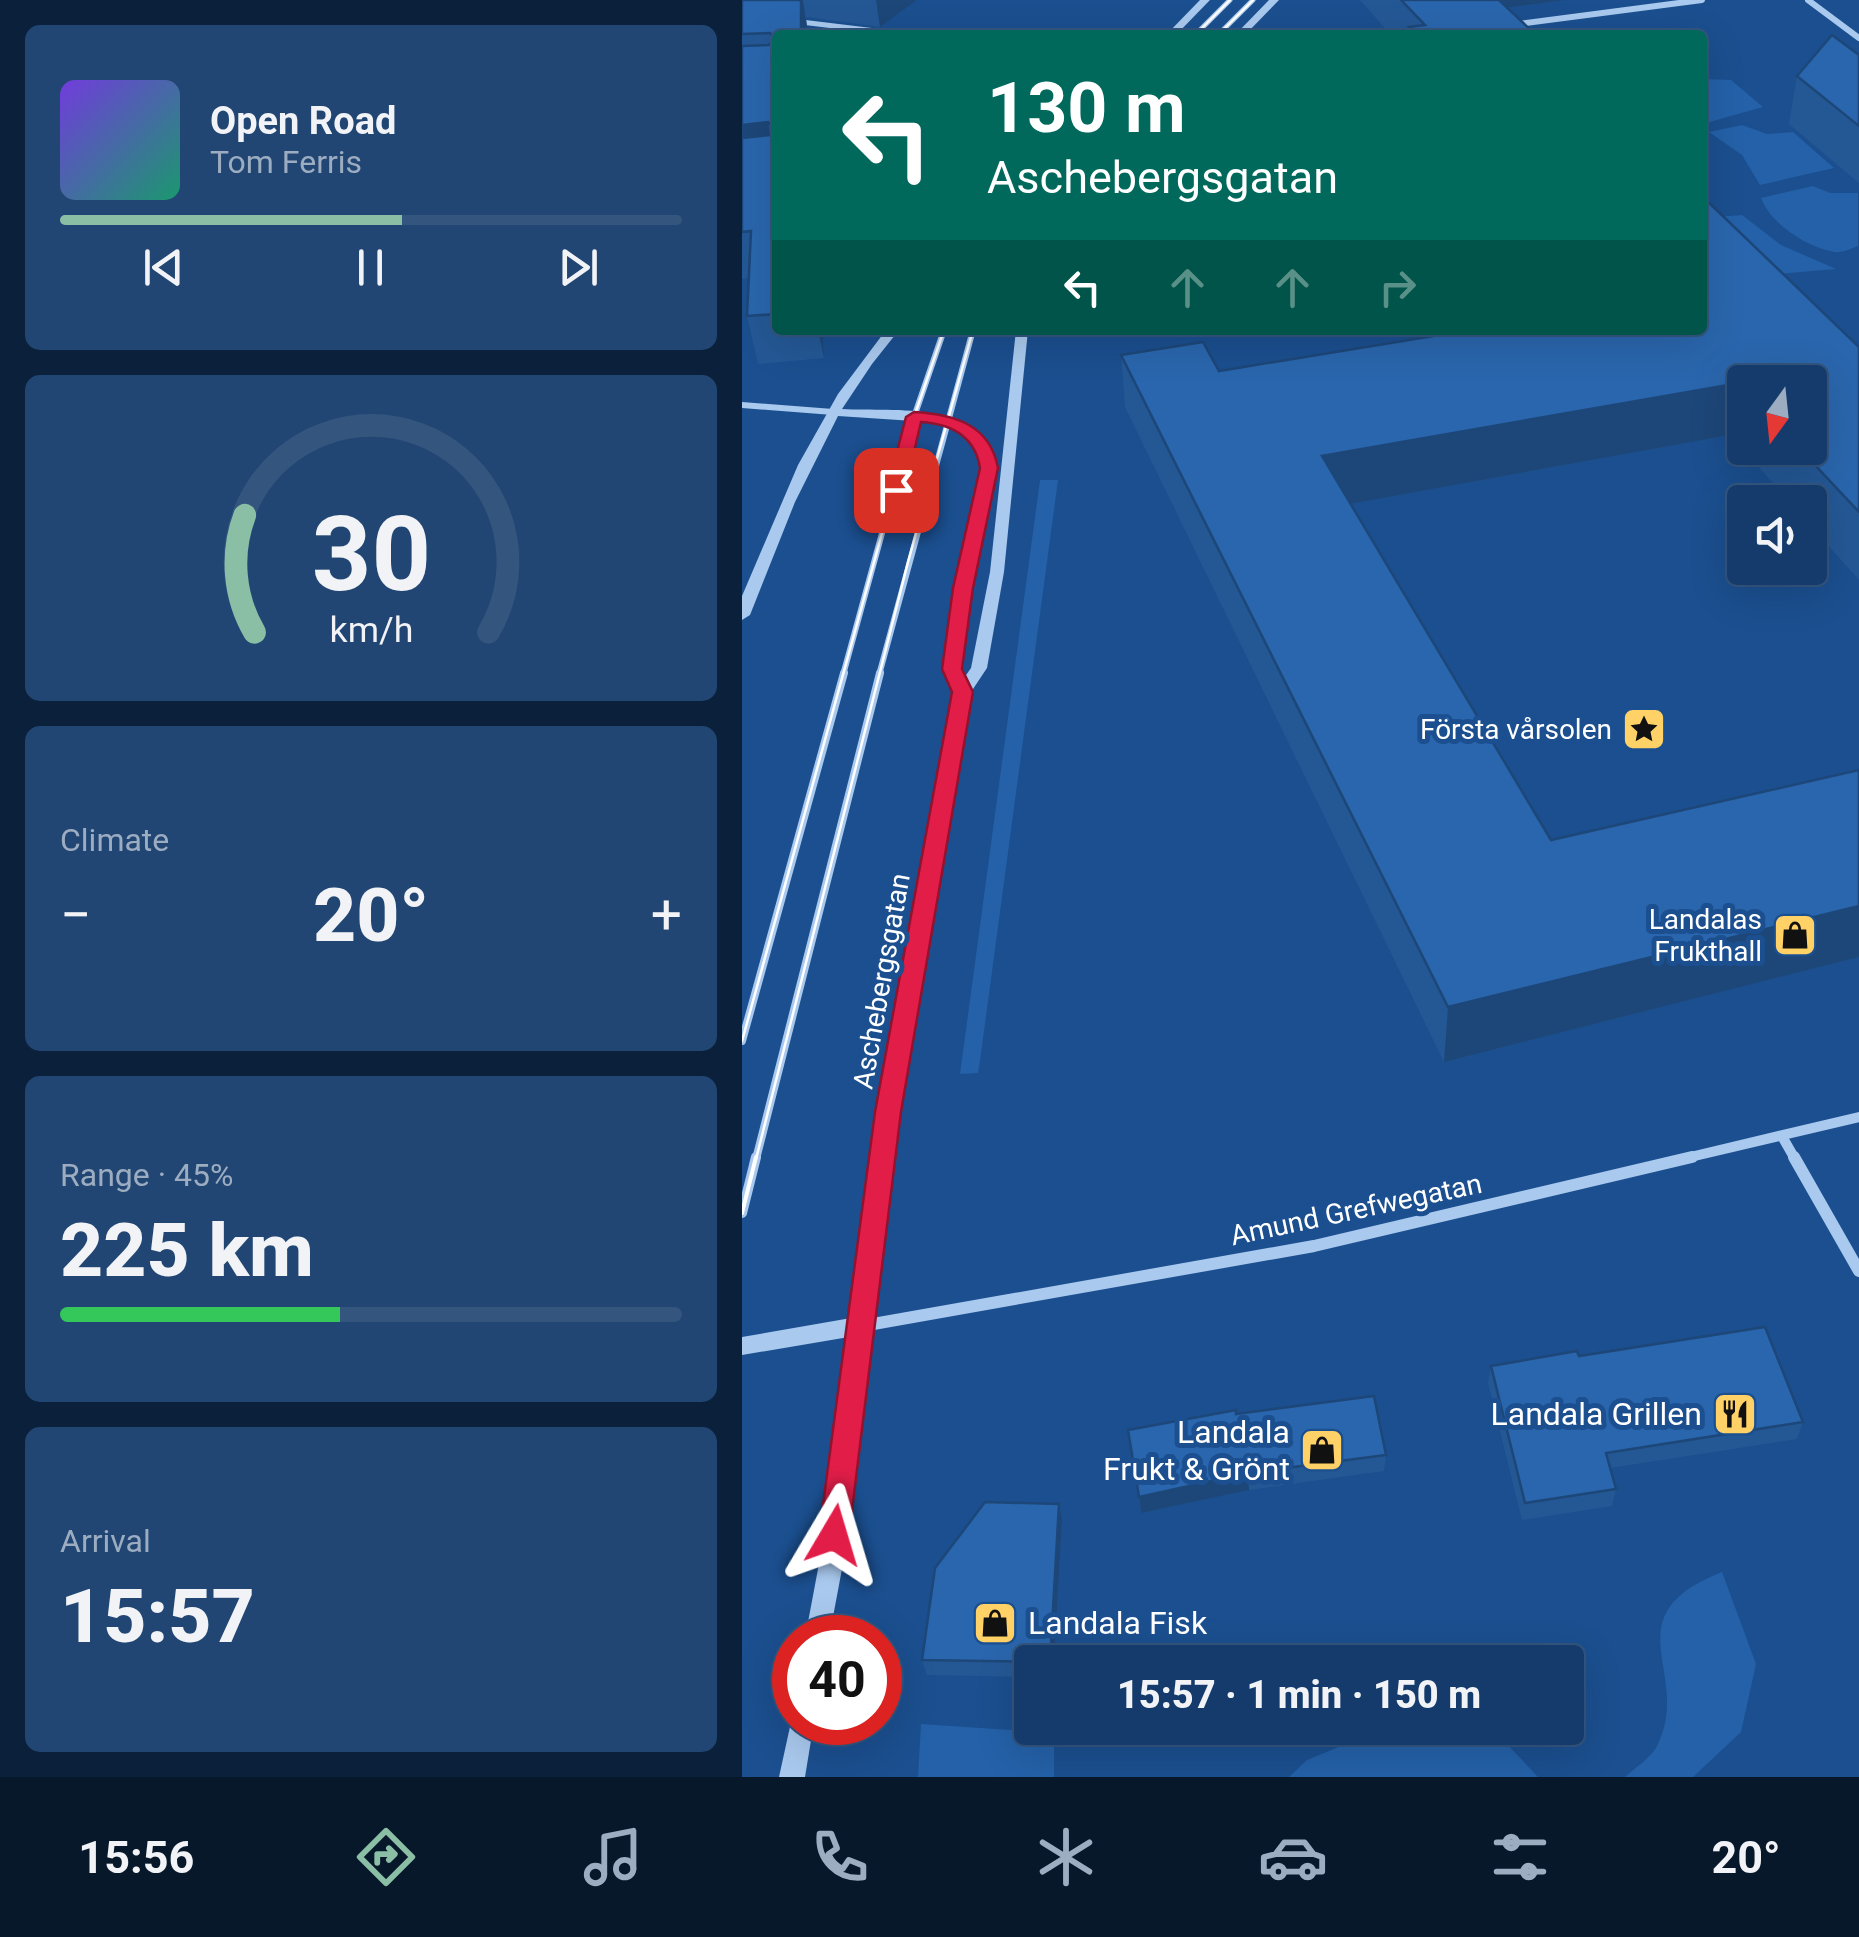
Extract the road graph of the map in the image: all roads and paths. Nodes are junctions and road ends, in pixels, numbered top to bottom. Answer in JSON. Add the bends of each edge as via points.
{"nodes":[{"id":1,"x":1205,"y":0,"type":"edge"},
{"id":2,"x":1230,"y":0,"type":"edge"},
{"id":3,"x":1253,"y":0,"type":"edge"},
{"id":4,"x":1274,"y":0,"type":"edge"},
{"id":5,"x":1702,"y":0,"type":"edge"},
{"id":6,"x":1808,"y":0,"type":"edge"},
{"id":7,"x":794,"y":21,"type":"edge"},
{"id":8,"x":1507,"y":25,"type":"edge"},
{"id":9,"x":851,"y":30,"type":"edge"},
{"id":10,"x":1175,"y":30,"type":"edge"},
{"id":11,"x":1200,"y":30,"type":"edge"},
{"id":12,"x":1223,"y":30,"type":"edge"},
{"id":13,"x":1245,"y":30,"type":"edge"},
{"id":14,"x":1858,"y":38,"type":"edge"},
{"id":15,"x":889,"y":335,"type":"edge"},
{"id":16,"x":942,"y":335,"type":"edge"},
{"id":17,"x":971,"y":335,"type":"edge"},
{"id":18,"x":1021,"y":335,"type":"edge"},
{"id":19,"x":742,"y":405,"type":"edge"},
{"id":20,"x":833,"y":412,"type":"junction"},
{"id":21,"x":914,"y":417,"type":"junction"},
{"id":22,"x":946,"y":419,"type":"junction"},
{"id":23,"x":744,"y":611,"type":"edge"},
{"id":24,"x":742,"y":626,"type":"edge"},
{"id":25,"x":962,"y":692,"type":"junction"},
{"id":26,"x":742,"y":1041,"type":"edge"},
{"id":27,"x":1858,"y":1116,"type":"edge"},
{"id":28,"x":1783,"y":1138,"type":"junction"},
{"id":29,"x":742,"y":1213,"type":"edge"},
{"id":30,"x":1858,"y":1271,"type":"edge"},
{"id":31,"x":859,"y":1326,"type":"junction"},
{"id":32,"x":742,"y":1346,"type":"edge"},
{"id":33,"x":821,"y":1615,"type":"edge"},
{"id":34,"x":798,"y":1745,"type":"edge"},
{"id":35,"x":792,"y":1777,"type":"edge"}],
"edges":[{"from":1,"to":10,"type":"street"},
{"from":2,"to":11,"type":"lane"},
{"from":3,"to":12,"type":"lane"},
{"from":4,"to":13,"type":"street"},
{"from":5,"to":8,"type":"street"},
{"from":6,"to":14,"type":"street"},
{"from":7,"to":9,"type":"lane"},
{"from":15,"to":20,"type":"street"},
{"from":16,"to":21,"type":"lane"},
{"from":17,"to":22,"type":"lane"},
{"from":18,"to":25,"type":"street","name":"Aschebergsgatan","via":[[997,572],[979,668]]},
{"from":19,"to":20,"type":"lane"},
{"from":20,"to":21,"type":"street"},
{"from":20,"to":23,"type":"street"},
{"from":21,"to":22,"type":"street"},
{"from":21,"to":26,"type":"lane"},
{"from":22,"to":25,"type":"street","name":"Aschebergsgatan","via":[[975,436],[989,468],[952,669]]},
{"from":22,"to":29,"type":"lane"},
{"from":23,"to":24,"type":"street"},
{"from":25,"to":31,"type":"street","name":"Aschebergsgatan","via":[[888,1112]]},
{"from":27,"to":28,"type":"street","name":"Amund Grefwegatan"},
{"from":28,"to":30,"type":"street"},
{"from":28,"to":31,"type":"street","name":"Amund Grefwegatan","via":[[1314,1246]]},
{"from":31,"to":32,"type":"street"},
{"from":31,"to":33,"type":"street","name":"Aschebergsgatan"},
{"from":34,"to":35,"type":"street"}]}
